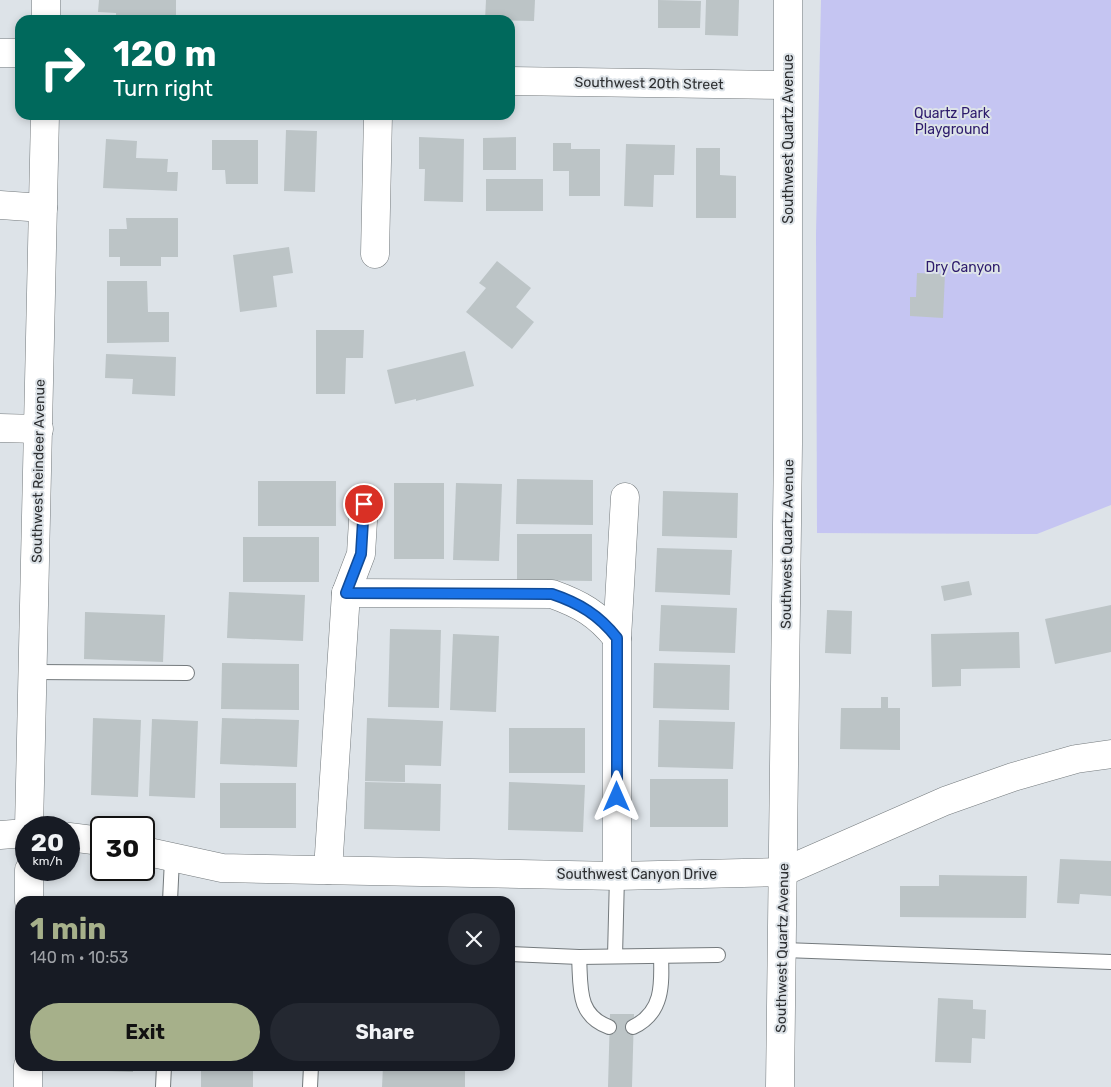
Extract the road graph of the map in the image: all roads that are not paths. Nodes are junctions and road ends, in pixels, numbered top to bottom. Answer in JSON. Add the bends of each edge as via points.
{"nodes":[{"id":1,"x":46,"y":0,"type":"edge"},
{"id":2,"x":788,"y":0,"type":"edge"},
{"id":3,"x":46,"y":15,"type":"edge"},
{"id":4,"x":0,"y":53,"type":"edge"},
{"id":5,"x":15,"y":53,"type":"edge"},
{"id":6,"x":515,"y":81,"type":"edge"},
{"id":7,"x":787,"y":85,"type":"junction"},
{"id":8,"x":45,"y":120,"type":"edge"},
{"id":9,"x":378,"y":120,"type":"edge"},
{"id":10,"x":0,"y":205,"type":"edge"},
{"id":11,"x":43,"y":208,"type":"junction"},
{"id":12,"x":375,"y":254,"type":"dead end"},
{"id":13,"x":0,"y":428,"type":"edge"},
{"id":14,"x":39,"y":429,"type":"junction"},
{"id":15,"x":625,"y":497,"type":"dead end"},
{"id":16,"x":364,"y":504,"type":"dead end"},
{"id":17,"x":346,"y":593,"type":"junction"},
{"id":18,"x":617,"y":638,"type":"junction"},
{"id":19,"x":34,"y":672,"type":"junction"},
{"id":20,"x":187,"y":673,"type":"dead end"},
{"id":21,"x":1111,"y":754,"type":"edge"},
{"id":22,"x":29,"y":816,"type":"edge"},
{"id":23,"x":15,"y":834,"type":"edge"},
{"id":24,"x":0,"y":835,"type":"edge"},
{"id":25,"x":155,"y":854,"type":"edge"},
{"id":26,"x":172,"y":859,"type":"junction"},
{"id":27,"x":328,"y":870,"type":"junction"},
{"id":28,"x":783,"y":872,"type":"junction"},
{"id":29,"x":616,"y":876,"type":"junction"},
{"id":30,"x":29,"y":881,"type":"edge"},
{"id":31,"x":29,"y":896,"type":"edge"},
{"id":32,"x":170,"y":896,"type":"edge"},
{"id":33,"x":784,"y":950,"type":"junction"},
{"id":34,"x":515,"y":954,"type":"edge"},
{"id":35,"x":718,"y":955,"type":"dead end"},
{"id":36,"x":615,"y":956,"type":"junction"},
{"id":37,"x":661,"y":956,"type":"junction"},
{"id":38,"x":579,"y":957,"type":"junction"},
{"id":39,"x":1111,"y":962,"type":"edge"},
{"id":40,"x":609,"y":1027,"type":"dead end"},
{"id":41,"x":633,"y":1027,"type":"dead end"},
{"id":42,"x":28,"y":1071,"type":"edge"},
{"id":43,"x":164,"y":1071,"type":"edge"},
{"id":44,"x":311,"y":1071,"type":"edge"},
{"id":45,"x":28,"y":1087,"type":"edge"},
{"id":46,"x":163,"y":1087,"type":"edge"},
{"id":47,"x":310,"y":1087,"type":"edge"},
{"id":48,"x":780,"y":1087,"type":"edge"}],
"edges":[{"from":1,"to":3,"type":"street"},
{"from":2,"to":7,"type":"street","name":"Southwest Quartz Avenue"},
{"from":4,"to":5,"type":"street"},
{"from":6,"to":7,"type":"street","name":"Southwest 20th Street"},
{"from":7,"to":28,"type":"street","name":"Southwest Quartz Avenue","via":[[788,444]]},
{"from":8,"to":11,"type":"street","name":"Southwest Reindeer Avenue"},
{"from":9,"to":12,"type":"street"},
{"from":10,"to":11,"type":"street"},
{"from":11,"to":14,"type":"street","name":"Southwest Reindeer Avenue"},
{"from":13,"to":14,"type":"street"},
{"from":14,"to":19,"type":"street","name":"Southwest Reindeer Avenue"},
{"from":15,"to":18,"type":"street"},
{"from":16,"to":17,"type":"street","via":[[361,554]]},
{"from":17,"to":18,"type":"street","via":[[552,594],[576,602],[603,620]]},
{"from":17,"to":27,"type":"street"},
{"from":18,"to":29,"type":"street"},
{"from":19,"to":20,"type":"lane"},
{"from":19,"to":22,"type":"street","name":"Southwest Reindeer Avenue"},
{"from":21,"to":28,"type":"street","name":"Southwest Canyon Drive","via":[[1076,759],[1013,776],[945,800]]},
{"from":23,"to":24,"type":"street"},
{"from":25,"to":26,"type":"street","name":"Southwest Canyon Drive"},
{"from":26,"to":27,"type":"street","name":"Southwest Canyon Drive","via":[[222,868]]},
{"from":26,"to":32,"type":"lane"},
{"from":27,"to":29,"type":"street","name":"Southwest Canyon Drive"},
{"from":28,"to":29,"type":"street","name":"Southwest Canyon Drive"},
{"from":28,"to":33,"type":"street","name":"Southwest Quartz Avenue"},
{"from":29,"to":36,"type":"lane"},
{"from":30,"to":31,"type":"street"},
{"from":33,"to":39,"type":"lane"},
{"from":33,"to":48,"type":"street","name":"Southwest Quartz Avenue"},
{"from":34,"to":38,"type":"lane"},
{"from":35,"to":37,"type":"lane"},
{"from":36,"to":37,"type":"lane"},
{"from":36,"to":38,"type":"lane"},
{"from":37,"to":41,"type":"lane","via":[[659,999],[644,1022]]},
{"from":38,"to":40,"type":"lane","via":[[582,1002],[592,1018]]},
{"from":42,"to":45,"type":"street"},
{"from":43,"to":46,"type":"lane"},
{"from":44,"to":47,"type":"lane"}]}
